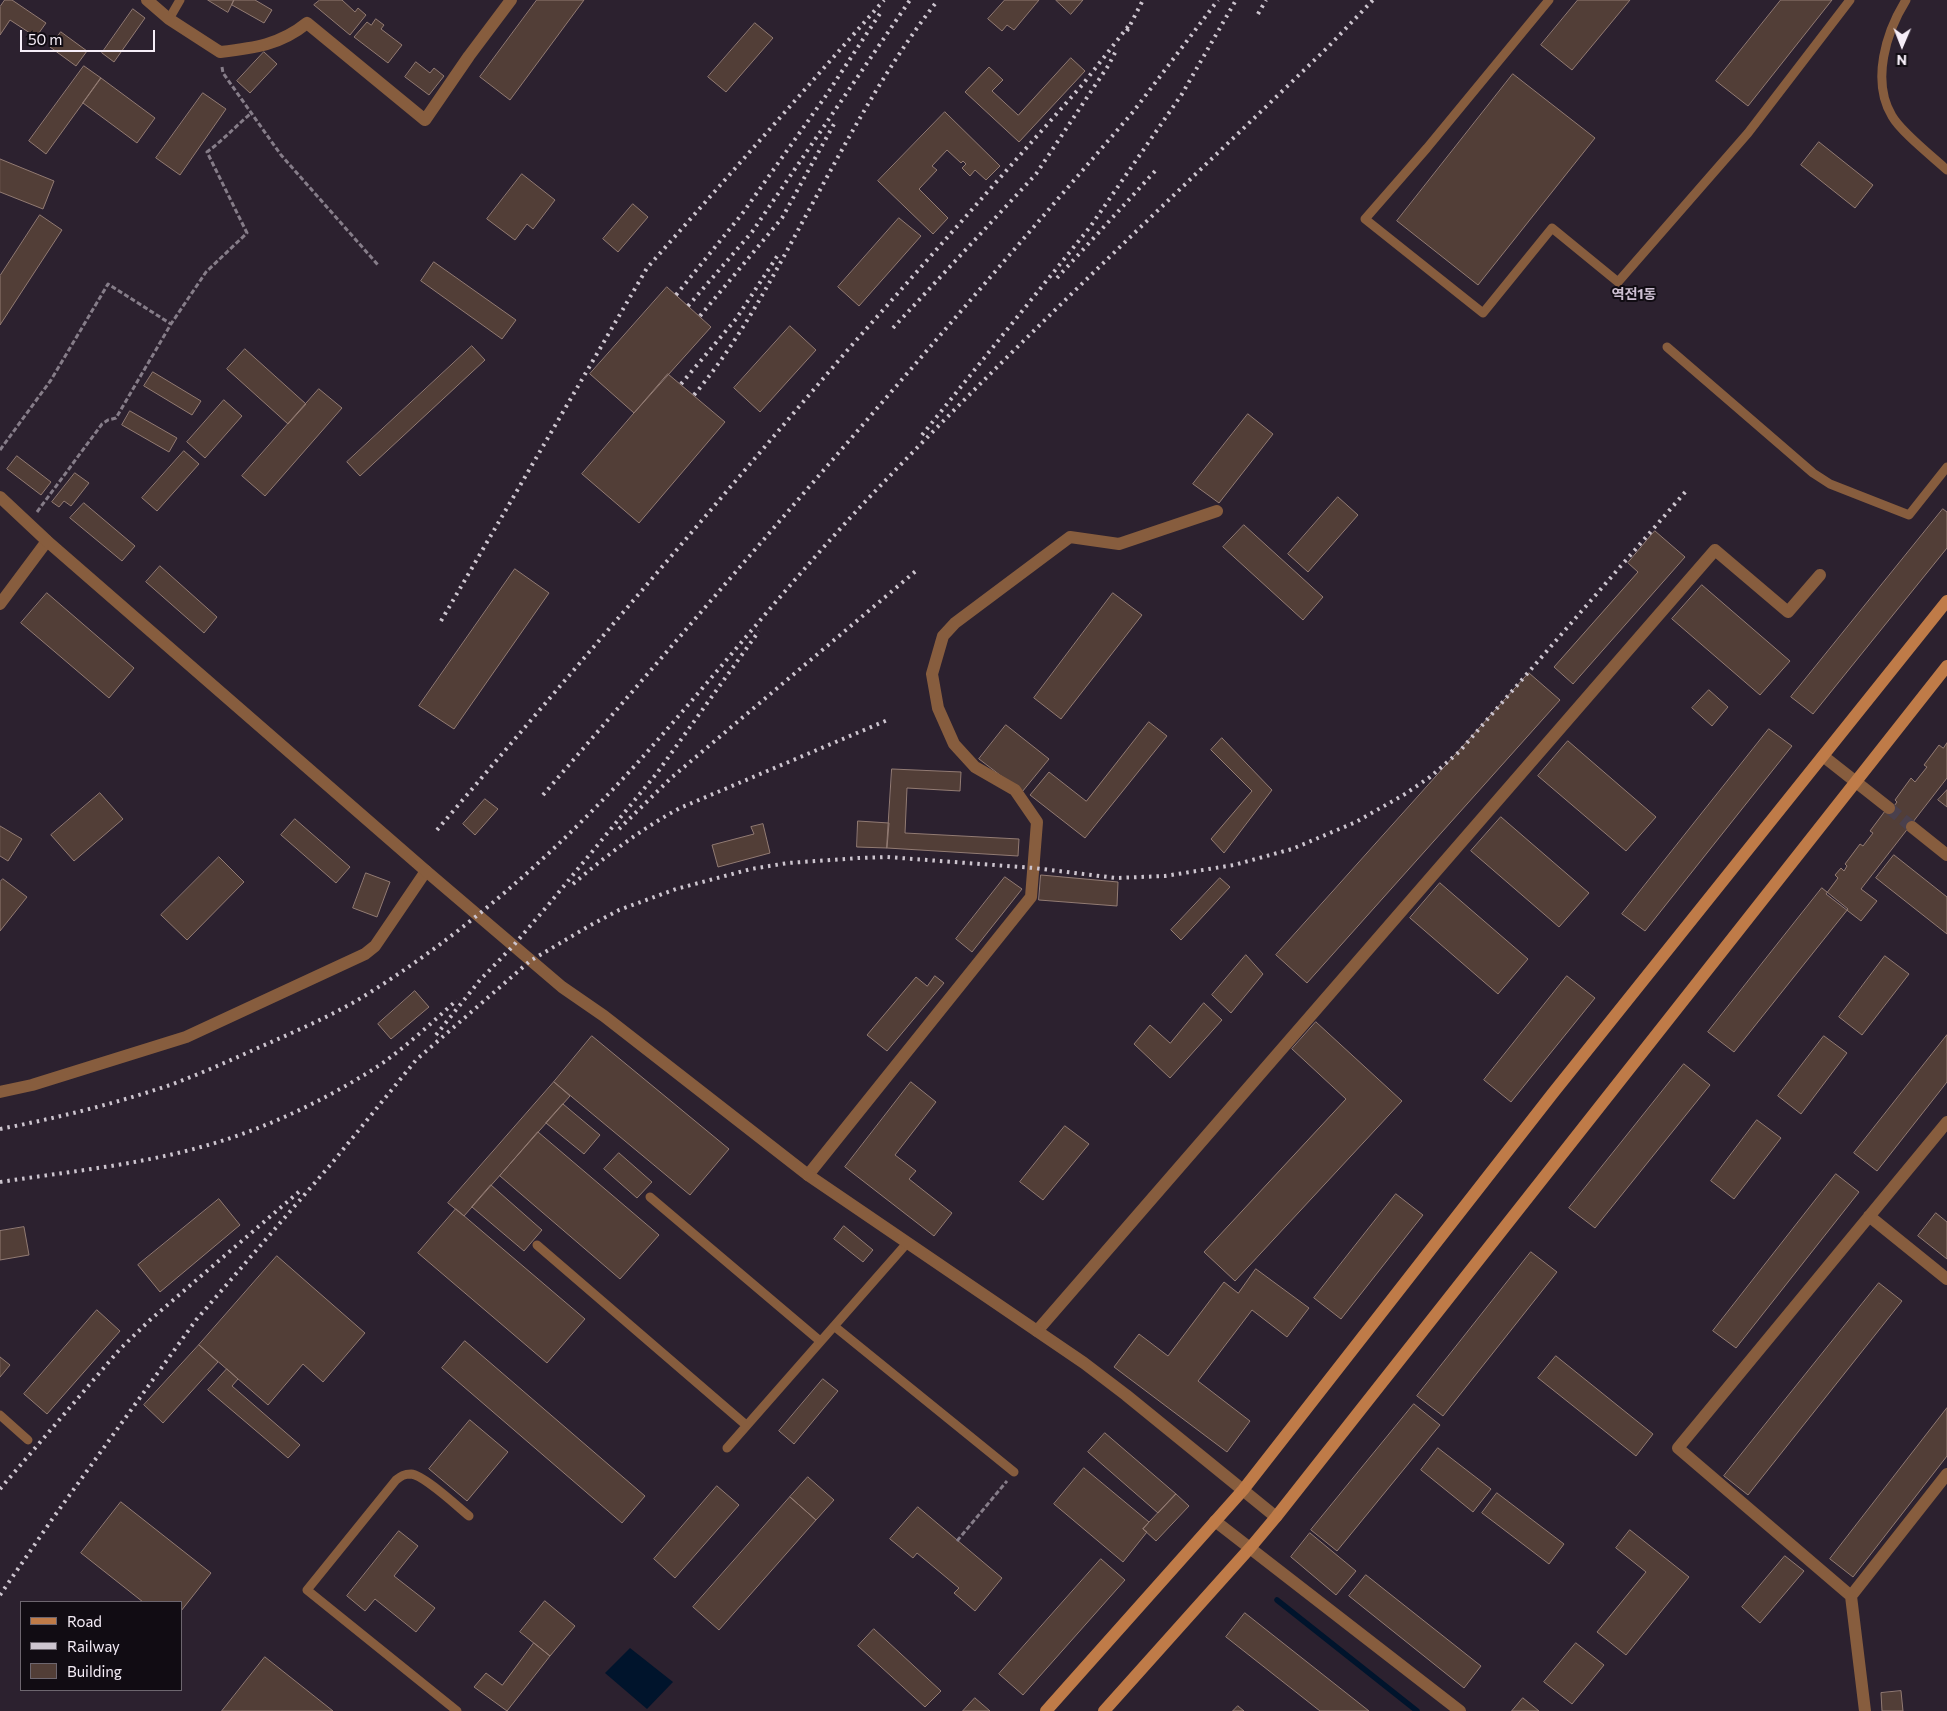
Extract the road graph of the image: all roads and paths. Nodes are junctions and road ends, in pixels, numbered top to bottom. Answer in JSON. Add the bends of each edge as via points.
{"nodes":[{"id":1,"x":147,"y":0,"type":"edge"},
{"id":2,"x":180,"y":0,"type":"edge"},
{"id":3,"x":511,"y":0,"type":"edge"},
{"id":4,"x":1549,"y":0,"type":"edge"},
{"id":5,"x":1850,"y":0,"type":"edge"},
{"id":6,"x":1906,"y":0,"type":"edge"},
{"id":7,"x":169,"y":19,"type":"junction"},
{"id":8,"x":220,"y":52,"type":"junction"},
{"id":9,"x":250,"y":114,"type":"junction"},
{"id":10,"x":1947,"y":170,"type":"edge"},
{"id":11,"x":378,"y":265,"type":"dead end"},
{"id":12,"x":171,"y":324,"type":"junction"},
{"id":13,"x":1667,"y":347,"type":"dead end"},
{"id":14,"x":0,"y":450,"type":"edge"},
{"id":15,"x":1947,"y":467,"type":"edge"},
{"id":16,"x":0,"y":497,"type":"edge"},
{"id":17,"x":1217,"y":511,"type":"dead end"},
{"id":18,"x":28,"y":524,"type":"junction"},
{"id":19,"x":47,"y":541,"type":"junction"},
{"id":20,"x":1820,"y":575,"type":"dead end"},
{"id":21,"x":1947,"y":602,"type":"edge"},
{"id":22,"x":0,"y":604,"type":"edge"},
{"id":23,"x":1947,"y":666,"type":"edge"},
{"id":24,"x":1823,"y":756,"type":"junction"},
{"id":25,"x":1854,"y":781,"type":"junction"},
{"id":26,"x":1889,"y":808,"type":"tunnel mouth"},
{"id":27,"x":1912,"y":827,"type":"tunnel mouth"},
{"id":28,"x":1947,"y":855,"type":"edge"},
{"id":29,"x":426,"y":871,"type":"junction"},
{"id":30,"x":0,"y":1092,"type":"edge"},
{"id":31,"x":1947,"y":1122,"type":"edge"},
{"id":32,"x":808,"y":1175,"type":"junction"},
{"id":33,"x":650,"y":1197,"type":"dead end"},
{"id":34,"x":1869,"y":1216,"type":"junction"},
{"id":35,"x":908,"y":1242,"type":"junction"},
{"id":36,"x":538,"y":1245,"type":"dead end"},
{"id":37,"x":1947,"y":1279,"type":"edge"},
{"id":38,"x":834,"y":1326,"type":"junction"},
{"id":39,"x":1037,"y":1331,"type":"junction"},
{"id":40,"x":820,"y":1341,"type":"junction"},
{"id":41,"x":0,"y":1415,"type":"edge"},
{"id":42,"x":746,"y":1425,"type":"junction"},
{"id":43,"x":28,"y":1440,"type":"dead end"},
{"id":44,"x":727,"y":1448,"type":"dead end"},
{"id":45,"x":1014,"y":1472,"type":"joint"},
{"id":46,"x":1947,"y":1474,"type":"edge"},
{"id":47,"x":1243,"y":1490,"type":"junction"},
{"id":48,"x":470,"y":1516,"type":"dead end"},
{"id":49,"x":1276,"y":1517,"type":"junction"},
{"id":50,"x":1215,"y":1521,"type":"junction"},
{"id":51,"x":958,"y":1541,"type":"dead end"},
{"id":52,"x":1250,"y":1548,"type":"junction"},
{"id":53,"x":1851,"y":1596,"type":"junction"},
{"id":54,"x":457,"y":1711,"type":"edge"},
{"id":55,"x":1046,"y":1711,"type":"edge"},
{"id":56,"x":1104,"y":1711,"type":"edge"},
{"id":57,"x":1460,"y":1711,"type":"edge"},
{"id":58,"x":1865,"y":1711,"type":"edge"}],
"edges":[{"from":1,"to":7,"type":"street"},
{"from":2,"to":7,"type":"lane"},
{"from":3,"to":8,"type":"street","via":[[425,120],[307,23],[272,44]]},
{"from":4,"to":5,"type":"lane","via":[[1364,219],[1483,313],[1552,228],[1618,282],[1748,133]]},
{"from":6,"to":10,"type":"lane","via":[[1890,33],[1883,58],[1886,100],[1892,116]]},
{"from":7,"to":8,"type":"street"},
{"from":8,"to":9,"type":"path","via":[[222,74]]},
{"from":9,"to":11,"type":"path","via":[[281,155]]},
{"from":9,"to":12,"type":"path","via":[[207,152],[247,233],[206,272]]},
{"from":12,"to":14,"type":"path","via":[[108,284],[51,380]]},
{"from":12,"to":18,"type":"path","via":[[116,418],[102,424]]},
{"from":13,"to":15,"type":"lane","via":[[1813,473],[1830,484],[1909,515]]},
{"from":16,"to":18,"type":"street"},
{"from":17,"to":32,"type":"street","via":[[1119,544],[1070,537],[943,636],[932,674],[938,708],[954,744],[975,767],[1015,790],[1037,822],[1031,897]]},
{"from":18,"to":19,"type":"street"},
{"from":19,"to":22,"type":"street"},
{"from":19,"to":29,"type":"street"},
{"from":20,"to":39,"type":"street","via":[[1788,612],[1715,550]]},
{"from":21,"to":24,"type":"main road"},
{"from":23,"to":25,"type":"main road"},
{"from":24,"to":25,"type":"street"},
{"from":24,"to":47,"type":"main road","via":[[1553,1093]]},
{"from":25,"to":26,"type":"street"},
{"from":25,"to":49,"type":"main road"},
{"from":27,"to":28,"type":"street"},
{"from":29,"to":30,"type":"street","via":[[375,946],[365,954],[179,1040]]},
{"from":29,"to":32,"type":"street","via":[[562,987]]},
{"from":31,"to":34,"type":"street"},
{"from":32,"to":35,"type":"street"},
{"from":33,"to":40,"type":"lane"},
{"from":34,"to":37,"type":"street"},
{"from":34,"to":53,"type":"street","via":[[1678,1448]]},
{"from":35,"to":38,"type":"lane"},
{"from":35,"to":39,"type":"street"},
{"from":36,"to":42,"type":"lane"},
{"from":38,"to":40,"type":"lane"},
{"from":38,"to":45,"type":"lane"},
{"from":39,"to":47,"type":"street","via":[[1126,1394]]},
{"from":40,"to":42,"type":"lane"},
{"from":41,"to":43,"type":"lane"},
{"from":42,"to":44,"type":"lane"},
{"from":45,"to":51,"type":"path"},
{"from":46,"to":53,"type":"street"},
{"from":47,"to":49,"type":"street"},
{"from":47,"to":50,"type":"main road"},
{"from":48,"to":54,"type":"lane","via":[[421,1478],[403,1475],[306,1590]]},
{"from":49,"to":52,"type":"main road"},
{"from":50,"to":52,"type":"street"},
{"from":50,"to":55,"type":"main road"},
{"from":52,"to":56,"type":"main road"},
{"from":52,"to":57,"type":"street"},
{"from":53,"to":58,"type":"street"}]}
